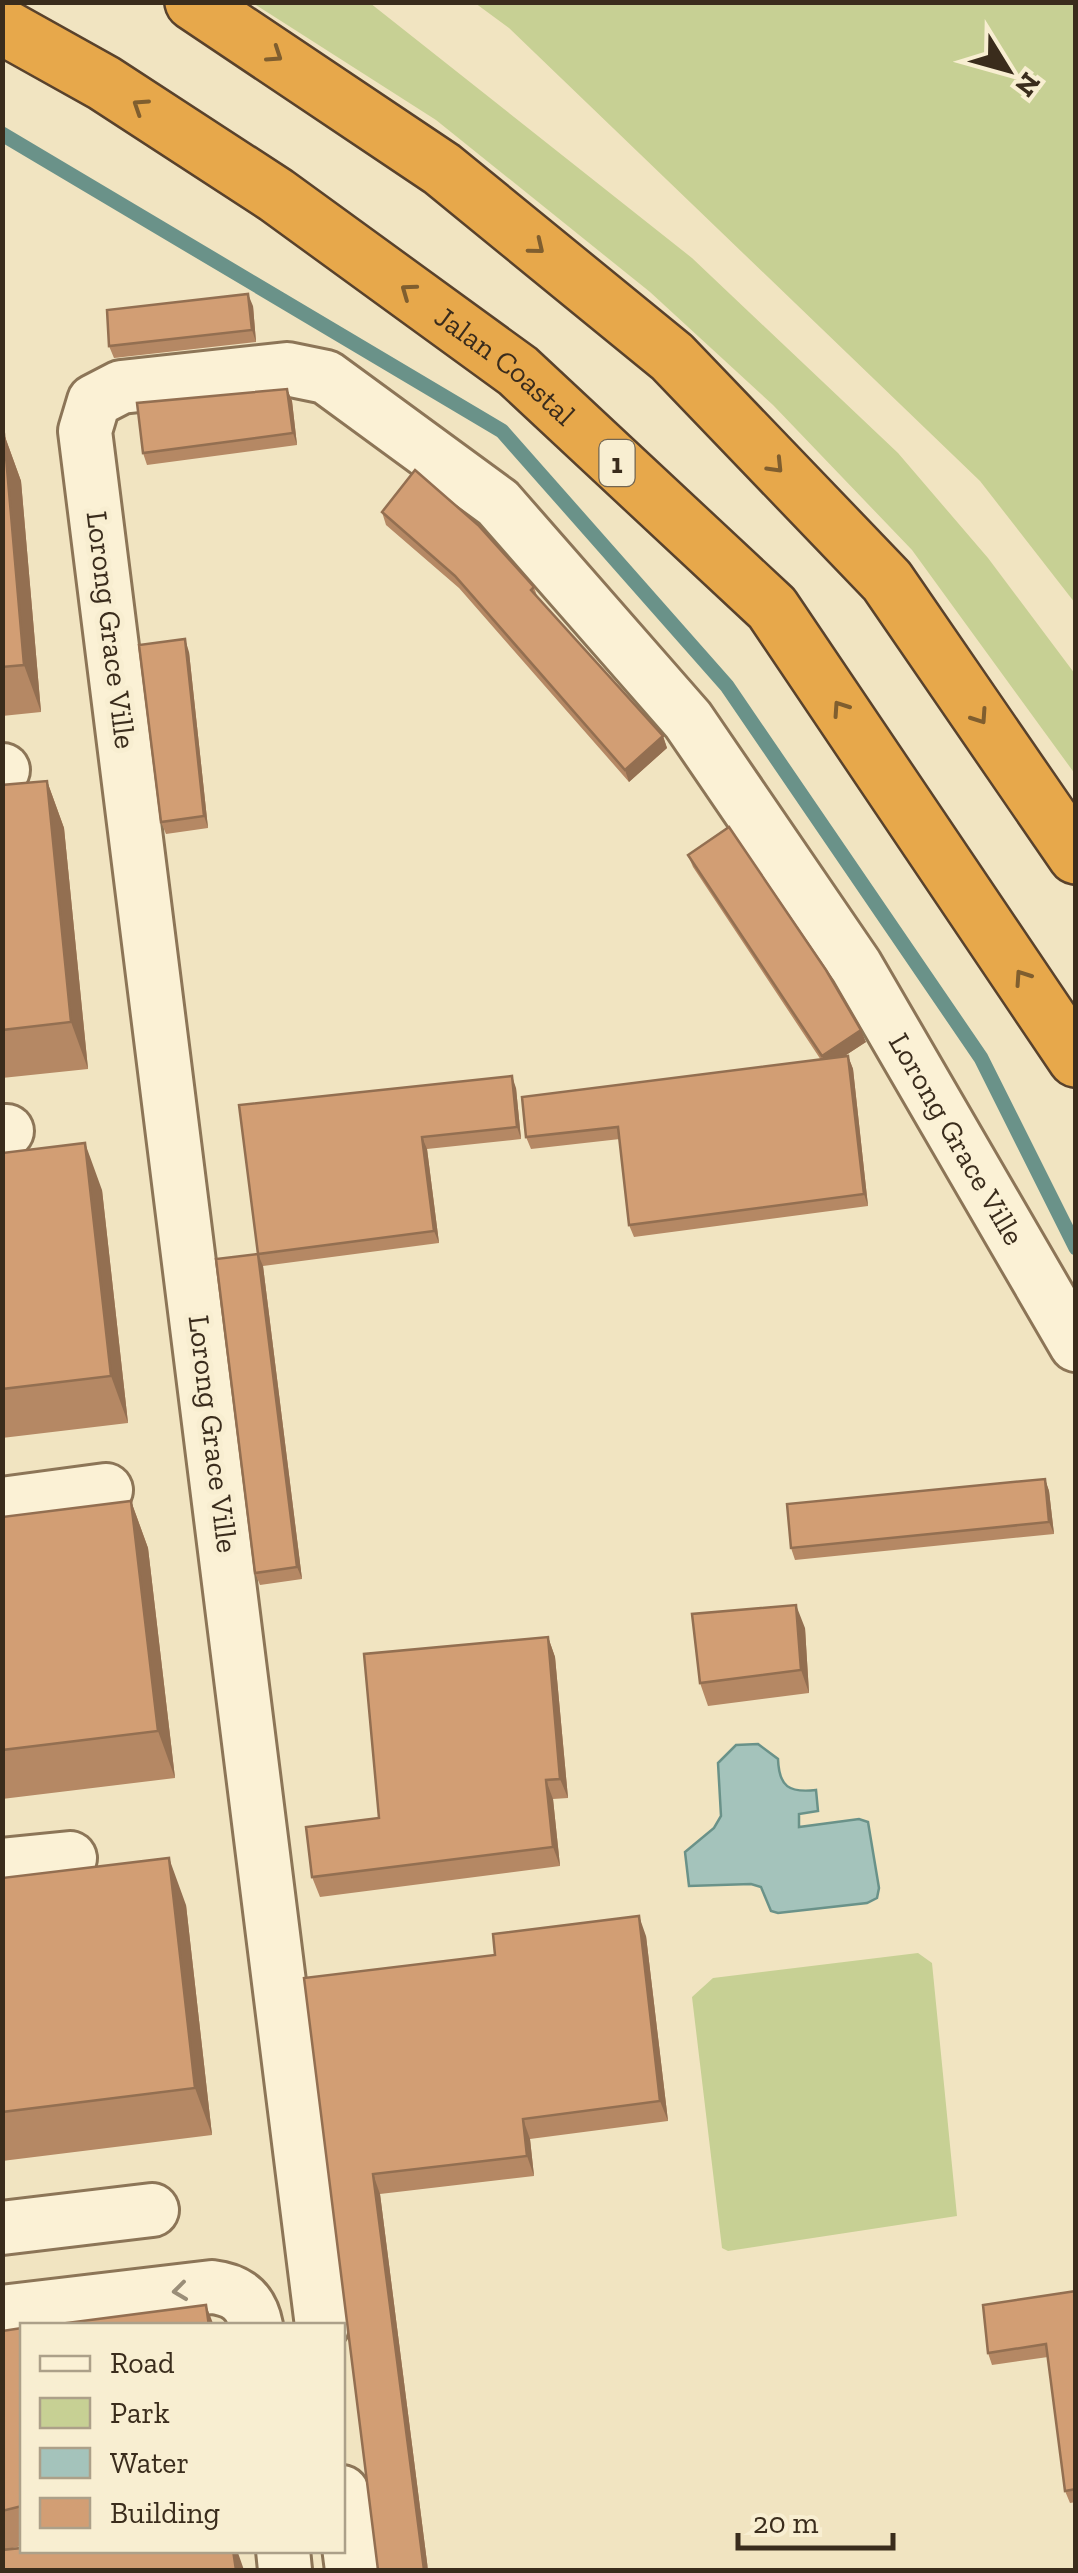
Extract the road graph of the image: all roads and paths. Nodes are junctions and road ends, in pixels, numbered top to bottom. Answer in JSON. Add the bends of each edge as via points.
{"nodes":[{"id":1,"x":193,"y":2,"type":"edge"},
{"id":2,"x":2,"y":26,"type":"edge"},
{"id":3,"x":1076,"y":856,"type":"edge"},
{"id":4,"x":1076,"y":1059,"type":"edge"},
{"id":5,"x":1076,"y":1345,"type":"edge"},
{"id":6,"x":106,"y":1490,"type":"dead end"},
{"id":7,"x":2,"y":1504,"type":"edge"},
{"id":8,"x":70,"y":1858,"type":"dead end"},
{"id":9,"x":2,"y":1866,"type":"edge"},
{"id":10,"x":152,"y":2210,"type":"dead end"},
{"id":11,"x":2,"y":2228,"type":"edge"},
{"id":12,"x":2,"y":2312,"type":"edge"},
{"id":13,"x":255,"y":2323,"type":"edge"},
{"id":14,"x":322,"y":2323,"type":"edge"},
{"id":15,"x":345,"y":2515,"type":"edge"},
{"id":16,"x":352,"y":2570,"type":"edge"}],
"edges":[{"from":1,"to":3,"type":"highway","one_way":true,"via":[[442,169],[672,357],[887,581]]},
{"from":4,"to":2,"type":"highway","name":"Jalan Coastal","number":"1","one_way":true,"via":[[772,608],[518,371],[276,195],[104,83]]},
{"from":5,"to":14,"type":"street","name":"Lorong Grace Ville","via":[[834,934],[688,720],[498,503],[326,377],[288,369],[120,387],[94,402],[86,431]]},
{"from":6,"to":7,"type":"street"},
{"from":8,"to":9,"type":"street"},
{"from":10,"to":11,"type":"street"},
{"from":13,"to":12,"type":"street","one_way":true,"via":[[240,2295],[212,2287]]},
{"from":15,"to":16,"type":"street"}]}
